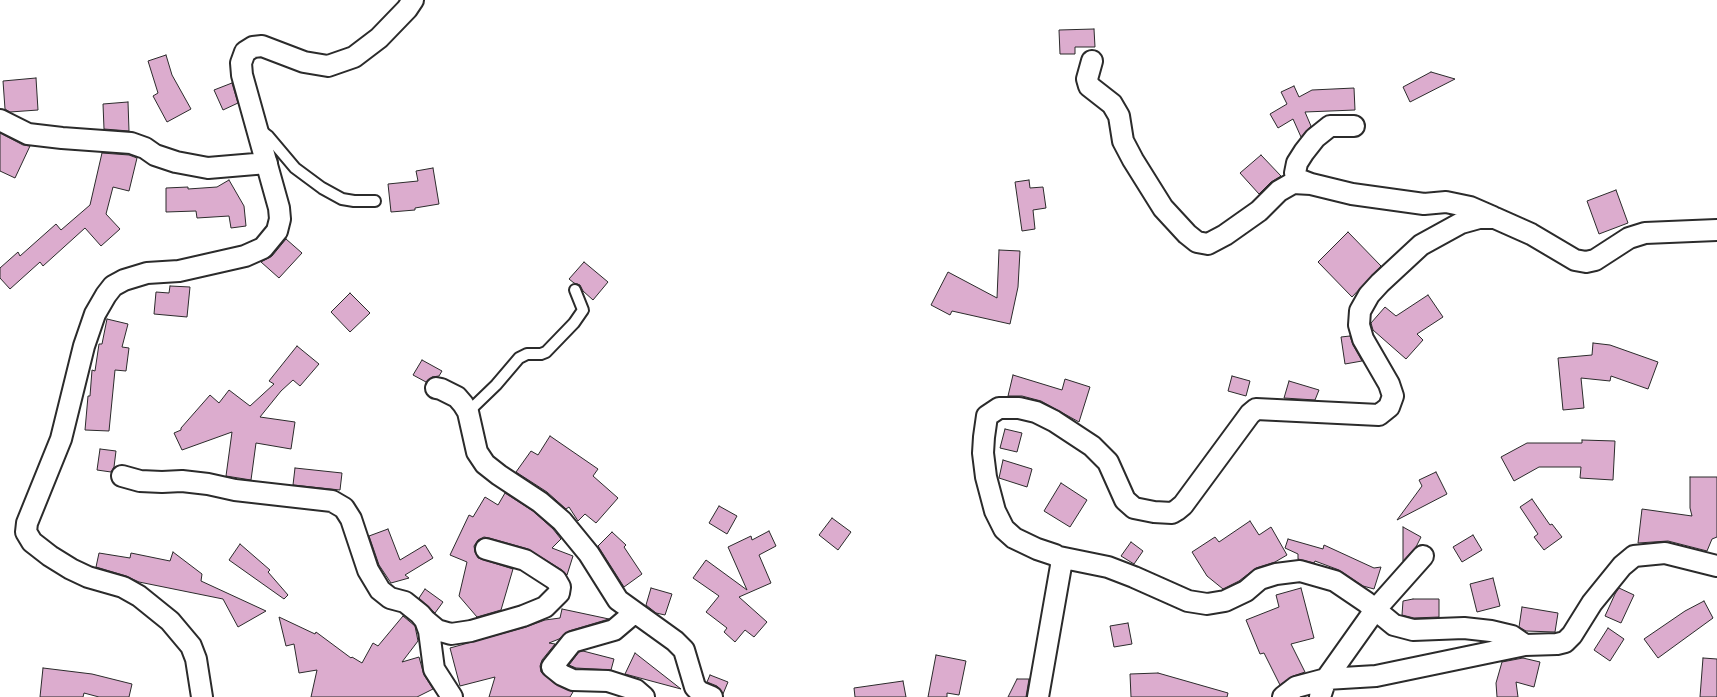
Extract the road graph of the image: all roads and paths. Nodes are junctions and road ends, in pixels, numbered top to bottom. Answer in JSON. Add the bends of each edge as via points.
{"nodes":[{"id":1,"x":413,"y":0,"type":"edge"},
{"id":2,"x":1092,"y":61,"type":"dead end"},
{"id":3,"x":0,"y":120,"type":"edge"},
{"id":4,"x":1354,"y":126,"type":"dead end"},
{"id":5,"x":257,"y":127,"type":"junction"},
{"id":6,"x":267,"y":164,"type":"junction"},
{"id":7,"x":1311,"y":184,"type":"junction"},
{"id":8,"x":376,"y":201,"type":"dead end"},
{"id":9,"x":1495,"y":218,"type":"junction"},
{"id":10,"x":1717,"y":230,"type":"edge"},
{"id":11,"x":575,"y":290,"type":"dead end"},
{"id":12,"x":436,"y":388,"type":"dead end"},
{"id":13,"x":468,"y":412,"type":"junction"},
{"id":14,"x":122,"y":476,"type":"dead end"},
{"id":15,"x":486,"y":549,"type":"dead end"},
{"id":16,"x":1423,"y":556,"type":"dead end"},
{"id":17,"x":1059,"y":557,"type":"junction"},
{"id":18,"x":1717,"y":566,"type":"edge"},
{"id":19,"x":1375,"y":610,"type":"junction"},
{"id":20,"x":634,"y":613,"type":"junction"},
{"id":21,"x":425,"y":620,"type":"junction"},
{"id":22,"x":1525,"y":645,"type":"junction"},
{"id":23,"x":1323,"y":688,"type":"edge"},
{"id":24,"x":202,"y":697,"type":"edge"},
{"id":25,"x":452,"y":697,"type":"edge"},
{"id":26,"x":644,"y":697,"type":"edge"},
{"id":27,"x":712,"y":697,"type":"edge"},
{"id":28,"x":1038,"y":697,"type":"edge"},
{"id":29,"x":1283,"y":697,"type":"edge"}],
"edges":[{"from":1,"to":5,"type":"street","via":[[379,38],[354,57],[328,66],[304,62],[262,46],[245,52],[241,63],[242,75]]},
{"from":2,"to":7,"type":"street","via":[[1087,79],[1089,86],[1112,104],[1119,116],[1123,141],[1133,160],[1163,208],[1197,242],[1208,244],[1225,235],[1293,183]]},
{"from":3,"to":6,"type":"street","via":[[28,134],[131,143],[176,162],[208,168]]},
{"from":4,"to":7,"type":"street","via":[[1330,126],[1304,152],[1295,173],[1298,179]]},
{"from":5,"to":6,"type":"street"},
{"from":5,"to":8,"type":"lane","via":[[295,168],[322,188],[342,199]]},
{"from":6,"to":24,"type":"street","via":[[280,219],[277,231],[263,248],[223,262],[180,271],[147,273],[124,280],[106,295],[95,314],[84,346],[61,439],[27,523],[26,532],[32,542],[50,556],[88,577],[139,596],[170,621],[191,646]]},
{"from":7,"to":9,"type":"street","via":[[1352,194],[1424,204],[1446,202]]},
{"from":9,"to":10,"type":"street","via":[[1575,260],[1586,262],[1596,260],[1629,238],[1645,233]]},
{"from":9,"to":17,"type":"street","via":[[1461,223],[1421,245],[1369,295],[1360,311],[1359,325],[1363,339],[1389,384],[1393,396],[1388,407],[1379,415],[1256,409],[1183,505],[1172,513],[1134,508],[1125,500],[1108,462],[1092,446],[1048,418],[1019,408],[999,408],[987,416],[983,453],[986,477],[995,511],[1004,529],[1014,538]]},
{"from":11,"to":13,"type":"lane","via":[[583,310],[574,322],[546,352],[519,358]]},
{"from":12,"to":13,"type":"street","via":[[456,397]]},
{"from":13,"to":20,"type":"street","via":[[477,452],[485,464],[562,521],[589,554],[618,600]]},
{"from":14,"to":21,"type":"street","via":[[140,481],[182,481],[332,501],[344,508],[351,519],[368,570],[380,590],[390,598],[405,602]]},
{"from":15,"to":21,"type":"street","via":[[525,560],[556,580],[559,593],[545,607],[472,631],[451,634],[437,630]]},
{"from":16,"to":19,"type":"street"},
{"from":17,"to":19,"type":"street","via":[[1108,567],[1188,601],[1207,604],[1225,601],[1260,579],[1300,572],[1335,581]]},
{"from":17,"to":28,"type":"street","via":[[1062,564]]},
{"from":18,"to":22,"type":"street","via":[[1665,553],[1634,556],[1592,603],[1565,642]]},
{"from":19,"to":22,"type":"street","via":[[1394,625],[1404,628],[1491,630],[1512,636]]},
{"from":19,"to":23,"type":"street"},
{"from":20,"to":26,"type":"street","via":[[614,630],[572,642],[552,667],[573,680],[608,681],[636,690]]},
{"from":20,"to":27,"type":"street","via":[[684,650],[695,687]]},
{"from":21,"to":25,"type":"street","via":[[434,669]]},
{"from":22,"to":23,"type":"street"},
{"from":23,"to":29,"type":"street","via":[[1296,687]]}]}
